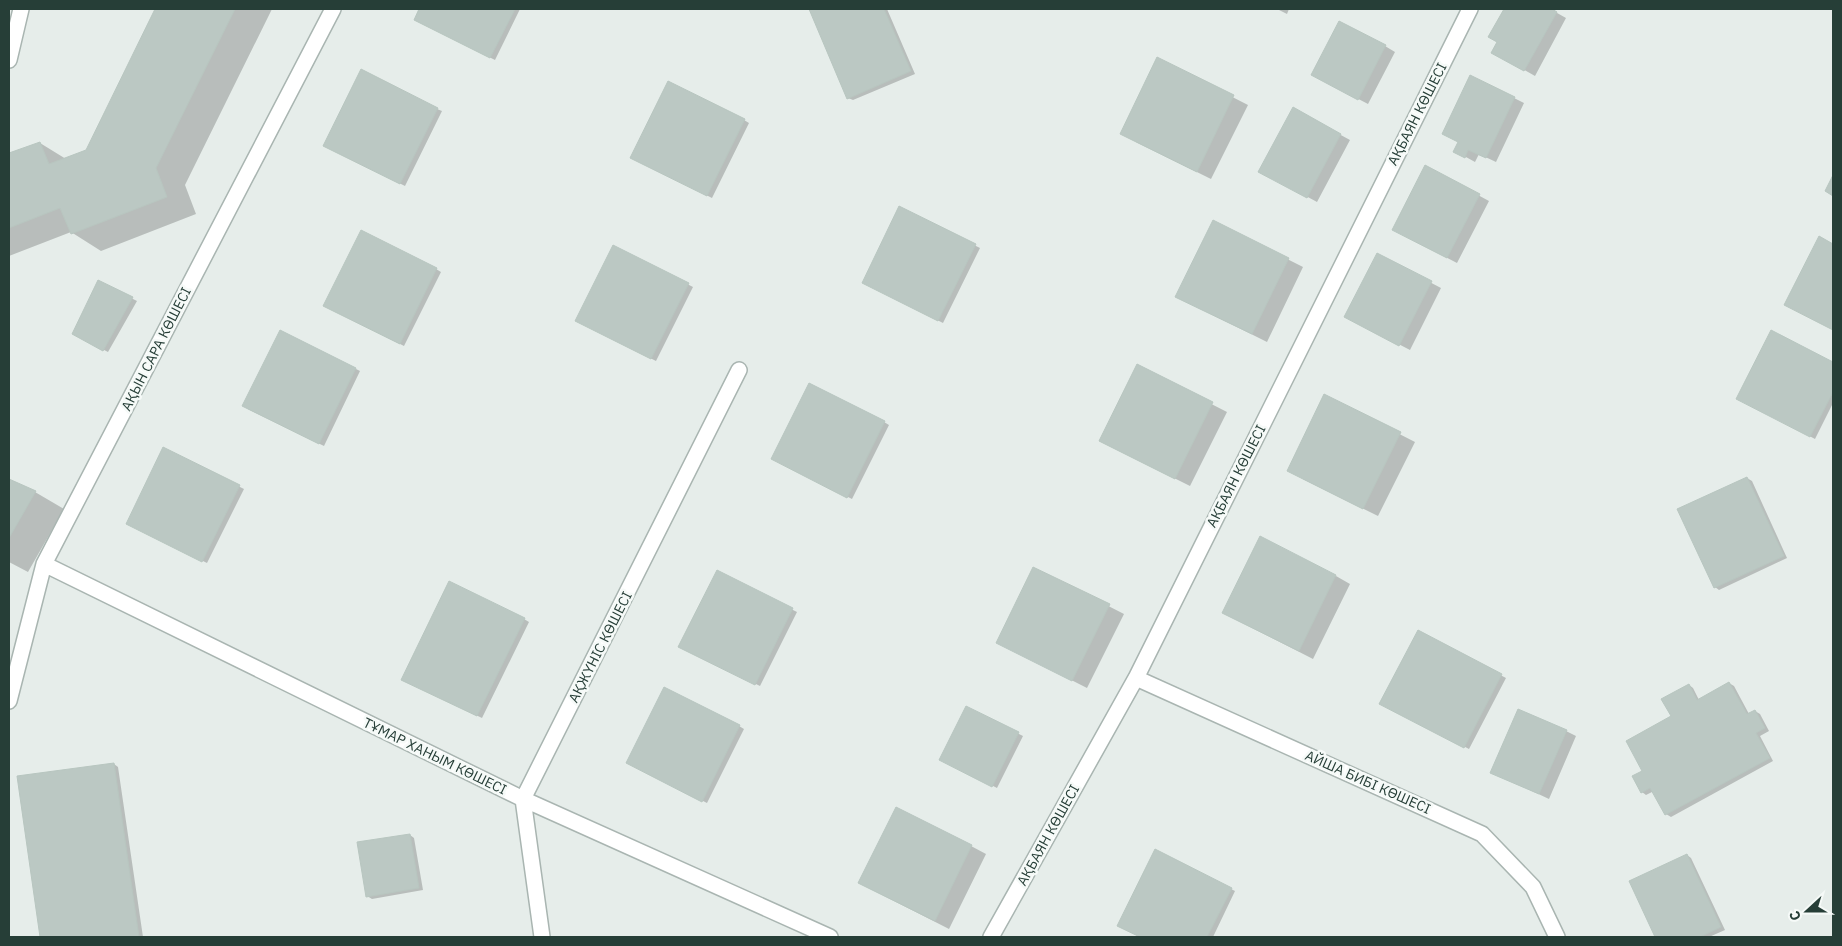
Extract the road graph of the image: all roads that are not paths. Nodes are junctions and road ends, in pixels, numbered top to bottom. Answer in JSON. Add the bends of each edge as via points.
{"nodes":[{"id":1,"x":21,"y":9,"type":"edge"},
{"id":2,"x":333,"y":9,"type":"edge"},
{"id":3,"x":1470,"y":9,"type":"edge"},
{"id":4,"x":9,"y":60,"type":"edge"},
{"id":5,"x":738,"y":370,"type":"dead end"},
{"id":6,"x":44,"y":564,"type":"junction"},
{"id":7,"x":1136,"y":678,"type":"junction"},
{"id":8,"x":9,"y":701,"type":"edge"},
{"id":9,"x":523,"y":799,"type":"junction"},
{"id":10,"x":542,"y":937,"type":"edge"},
{"id":11,"x":830,"y":937,"type":"edge"},
{"id":12,"x":991,"y":937,"type":"edge"},
{"id":13,"x":1557,"y":937,"type":"edge"}],
"edges":[{"from":1,"to":4,"type":"street"},
{"from":2,"to":6,"type":"street","name":"АҚЫН САРА КӨШЕСІ"},
{"from":3,"to":7,"type":"street","name":"АҚБАЯН КӨШЕСІ"},
{"from":5,"to":9,"type":"street","name":"АҚЖҮНІС КӨШЕСІ"},
{"from":6,"to":8,"type":"street","name":"АҚЫН САРА КӨШЕСІ"},
{"from":6,"to":9,"type":"street","name":"ТҰМАР ХАНЫМ КӨШЕСІ"},
{"from":7,"to":12,"type":"street","name":"АҚБАЯН КӨШЕСІ"},
{"from":7,"to":13,"type":"street","name":"АЙША БИБІ КӨШЕСІ","via":[[1482,834],[1533,887]]},
{"from":9,"to":10,"type":"street"},
{"from":9,"to":11,"type":"street","name":"ТҰМАР ХАНЫМ КӨШЕСІ"}]}
